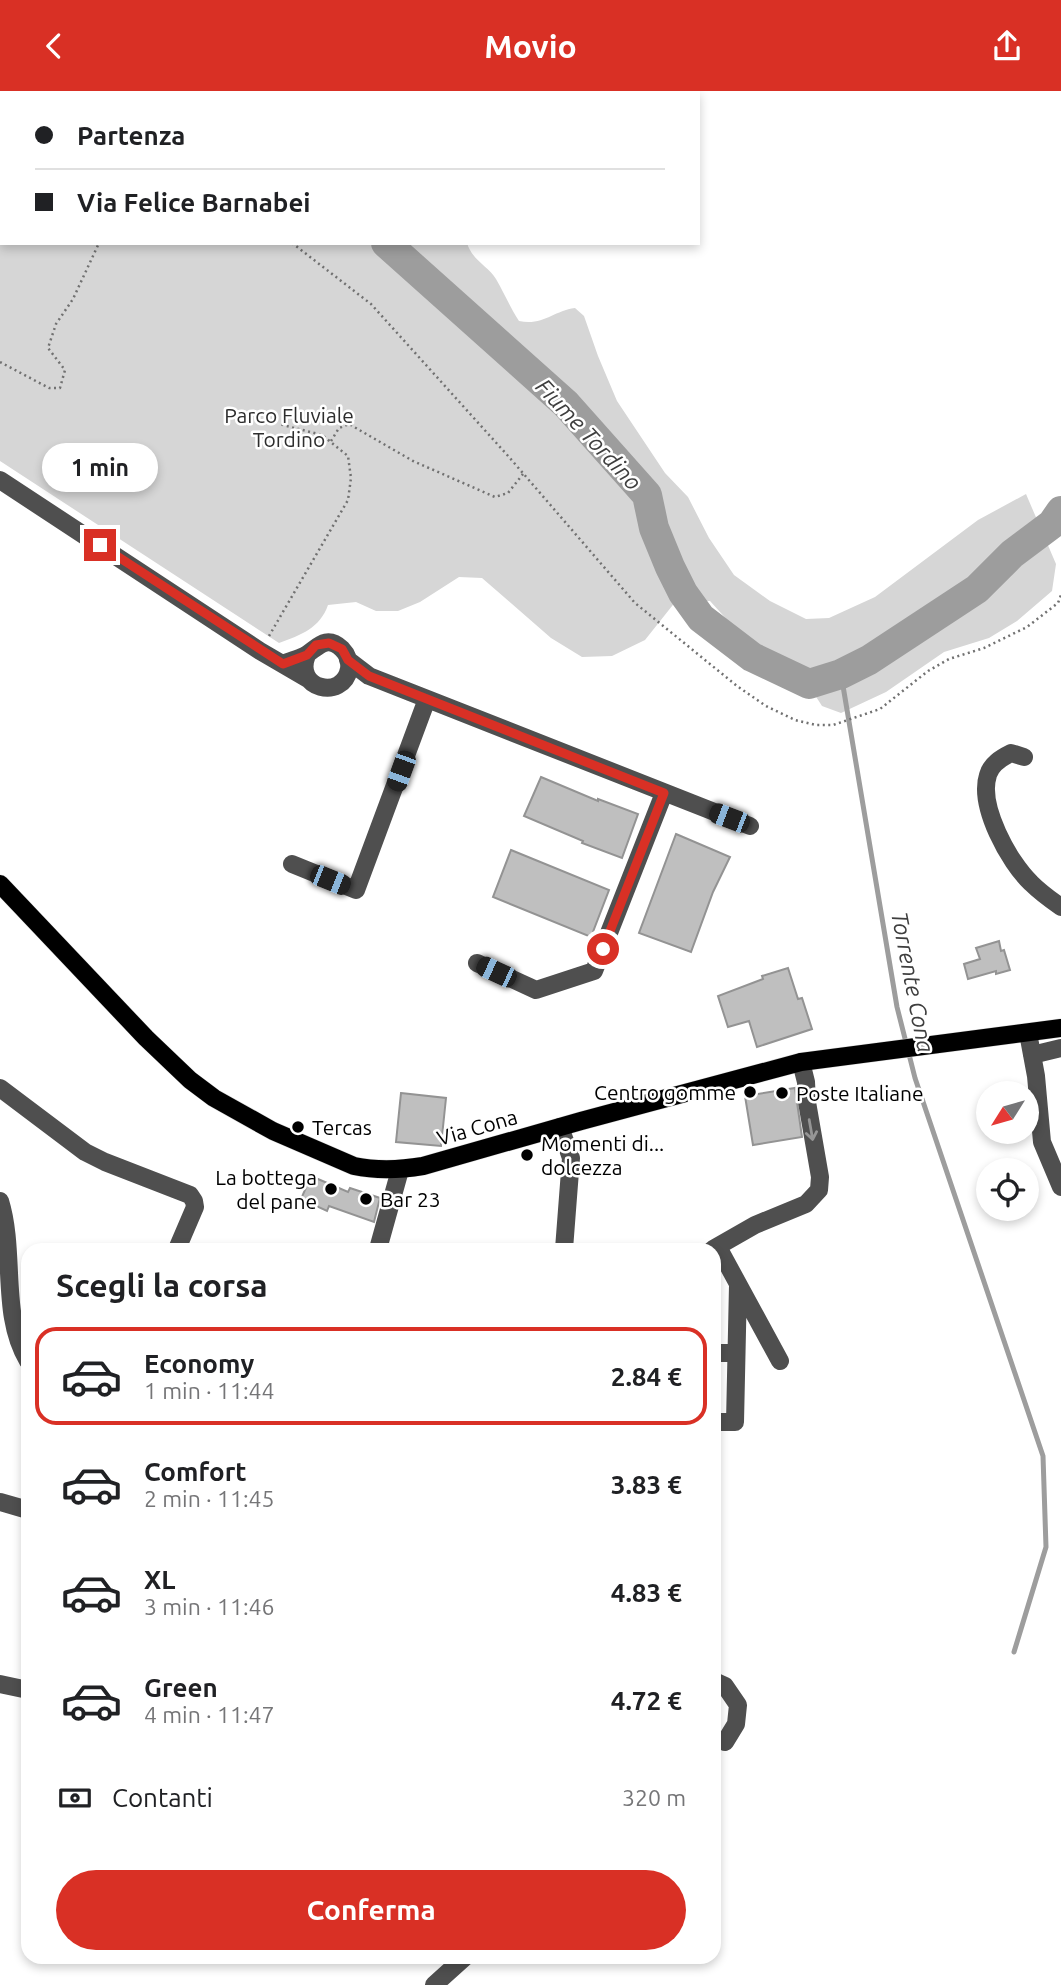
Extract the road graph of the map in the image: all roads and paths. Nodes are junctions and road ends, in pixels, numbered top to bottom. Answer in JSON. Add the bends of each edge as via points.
{"nodes":[{"id":1,"x":98,"y":245,"type":"edge"},
{"id":2,"x":295,"y":245,"type":"edge"},
{"id":3,"x":0,"y":362,"type":"edge"},
{"id":4,"x":279,"y":424,"type":"dead end"},
{"id":5,"x":331,"y":442,"type":"junction"},
{"id":6,"x":523,"y":474,"type":"junction"},
{"id":7,"x":0,"y":480,"type":"edge"},
{"id":8,"x":1061,"y":595,"type":"edge"},
{"id":9,"x":260,"y":651,"type":"junction"},
{"id":10,"x":307,"y":655,"type":"junction"},
{"id":11,"x":283,"y":664,"type":"junction"},
{"id":12,"x":347,"y":669,"type":"junction"},
{"id":13,"x":308,"y":679,"type":"junction"},
{"id":14,"x":427,"y":699,"type":"junction"},
{"id":15,"x":1024,"y":757,"type":"dead end"},
{"id":16,"x":664,"y":793,"type":"junction"},
{"id":17,"x":750,"y":826,"type":"dead end"},
{"id":18,"x":292,"y":864,"type":"dead end"},
{"id":19,"x":0,"y":884,"type":"edge"},
{"id":20,"x":1061,"y":907,"type":"edge"},
{"id":21,"x":477,"y":963,"type":"dead end"},
{"id":22,"x":1061,"y":1028,"type":"edge"},
{"id":23,"x":1028,"y":1033,"type":"junction"},
{"id":24,"x":1061,"y":1048,"type":"edge"},
{"id":25,"x":1032,"y":1055,"type":"junction"},
{"id":26,"x":808,"y":1061,"type":"junction"},
{"id":27,"x":0,"y":1089,"type":"edge"},
{"id":28,"x":560,"y":1127,"type":"junction"},
{"id":29,"x":400,"y":1170,"type":"junction"},
{"id":30,"x":1061,"y":1187,"type":"edge"},
{"id":31,"x":0,"y":1201,"type":"edge"},
{"id":32,"x":180,"y":1243,"type":"edge"},
{"id":33,"x":380,"y":1243,"type":"edge"},
{"id":34,"x":564,"y":1243,"type":"edge"},
{"id":35,"x":721,"y":1245,"type":"edge"},
{"id":36,"x":721,"y":1256,"type":"edge"},
{"id":37,"x":738,"y":1285,"type":"junction"},
{"id":38,"x":21,"y":1349,"type":"edge"},
{"id":39,"x":721,"y":1353,"type":"edge"},
{"id":40,"x":736,"y":1353,"type":"junction"},
{"id":41,"x":780,"y":1361,"type":"dead end"},
{"id":42,"x":721,"y":1422,"type":"edge"},
{"id":43,"x":0,"y":1501,"type":"edge"},
{"id":44,"x":21,"y":1508,"type":"edge"},
{"id":45,"x":0,"y":1684,"type":"edge"},
{"id":46,"x":721,"y":1684,"type":"edge"},
{"id":47,"x":21,"y":1688,"type":"edge"},
{"id":48,"x":725,"y":1742,"type":"dead end"},
{"id":49,"x":457,"y":1964,"type":"edge"},
{"id":50,"x":434,"y":1985,"type":"edge"}],
"edges":[{"from":1,"to":3,"type":"path","via":[[48,348],[65,370],[60,388],[49,388]]},
{"from":2,"to":6,"type":"path","via":[[371,305]]},
{"from":4,"to":5,"type":"path","via":[[322,435]]},
{"from":5,"to":6,"type":"path","via":[[339,428],[349,424],[413,461],[495,497],[508,493]]},
{"from":5,"to":9,"type":"path","via":[[348,456],[348,500]]},
{"from":6,"to":8,"type":"path","via":[[635,603],[766,706],[816,725],[833,725],[880,709],[949,659],[1027,627],[1058,603]]},
{"from":7,"to":9,"type":"street"},
{"from":9,"to":11,"type":"street"},
{"from":10,"to":11,"type":"street"},
{"from":10,"to":12,"type":"street","via":[[316,645],[329,643],[342,649]]},
{"from":10,"to":13,"type":"street"},
{"from":11,"to":13,"type":"street"},
{"from":12,"to":13,"type":"street","via":[[341,683],[328,688]]},
{"from":12,"to":14,"type":"street"},
{"from":14,"to":16,"type":"street"},
{"from":14,"to":18,"type":"street","via":[[356,890]]},
{"from":15,"to":20,"type":"street","via":[[1011,753],[997,760],[988,774],[986,793],[1007,853],[1030,882]]},
{"from":16,"to":17,"type":"street"},
{"from":16,"to":21,"type":"street","via":[[594,971],[536,990]]},
{"from":19,"to":29,"type":"main road","name":"Via Cona","via":[[146,1038],[202,1090],[273,1131],[354,1166]]},
{"from":22,"to":23,"type":"main road","name":"Via Cona"},
{"from":23,"to":25,"type":"street"},
{"from":23,"to":26,"type":"main road","name":"Via Cona"},
{"from":24,"to":25,"type":"street"},
{"from":25,"to":30,"type":"street","via":[[1042,1142]]},
{"from":26,"to":28,"type":"main road","name":"Via Cona"},
{"from":26,"to":35,"type":"street","one_way":true,"via":[[808,1111],[819,1190],[806,1204]]},
{"from":27,"to":32,"type":"street","via":[[85,1152],[190,1195],[195,1207]]},
{"from":28,"to":29,"type":"main road","name":"Via Cona"},
{"from":28,"to":34,"type":"street","via":[[571,1159]]},
{"from":29,"to":33,"type":"street"},
{"from":31,"to":38,"type":"street","via":[[11,1322]]},
{"from":36,"to":37,"type":"street"},
{"from":37,"to":40,"type":"street"},
{"from":37,"to":41,"type":"street"},
{"from":39,"to":40,"type":"street"},
{"from":40,"to":42,"type":"street","via":[[734,1422]]},
{"from":43,"to":44,"type":"street"},
{"from":45,"to":47,"type":"street"},
{"from":46,"to":48,"type":"street","via":[[738,1705],[736,1724]]},
{"from":49,"to":50,"type":"street"}]}
